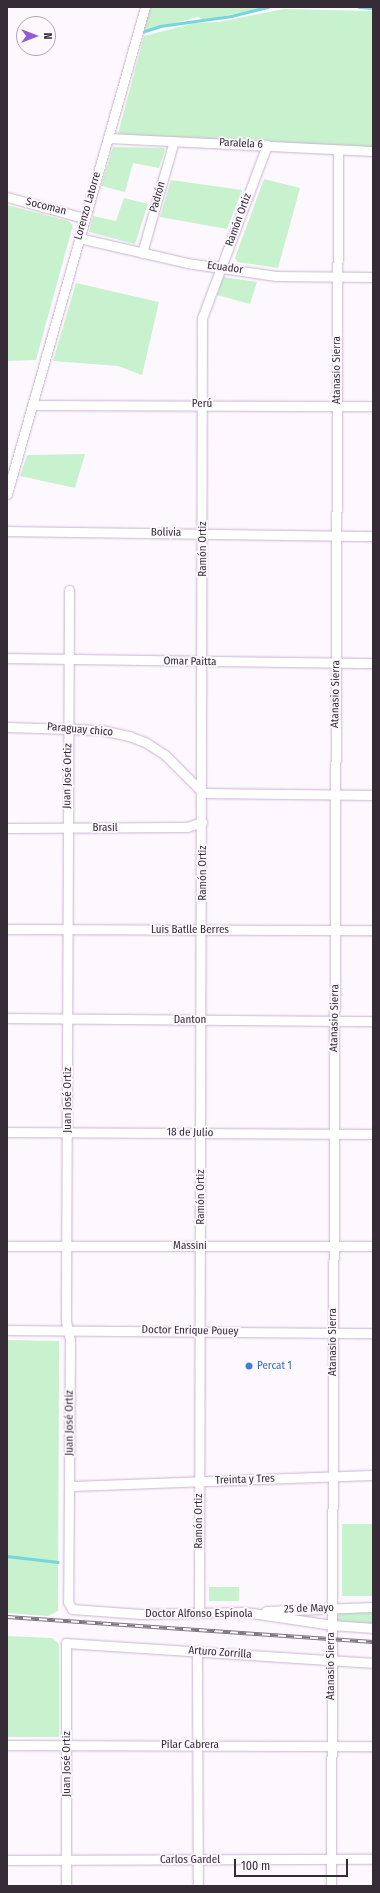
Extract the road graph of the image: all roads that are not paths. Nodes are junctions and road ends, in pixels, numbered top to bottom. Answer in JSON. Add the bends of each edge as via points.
{"nodes":[{"id":1,"x":145,"y":7,"type":"edge"},
{"id":2,"x":108,"y":138,"type":"junction"},
{"id":3,"x":174,"y":141,"type":"junction"},
{"id":4,"x":267,"y":145,"type":"junction"},
{"id":5,"x":338,"y":150,"type":"junction"},
{"id":6,"x":373,"y":151,"type":"edge"},
{"id":7,"x":7,"y":197,"type":"edge"},
{"id":8,"x":84,"y":218,"type":"junction"},
{"id":9,"x":79,"y":238,"type":"junction"},
{"id":10,"x":142,"y":253,"type":"junction"},
{"id":11,"x":222,"y":267,"type":"junction"},
{"id":12,"x":337,"y":277,"type":"junction"},
{"id":13,"x":373,"y":277,"type":"edge"},
{"id":14,"x":203,"y":404,"type":"junction"},
{"id":15,"x":32,"y":405,"type":"junction"},
{"id":16,"x":337,"y":405,"type":"junction"},
{"id":17,"x":373,"y":406,"type":"edge"},
{"id":18,"x":7,"y":494,"type":"edge"},
{"id":19,"x":7,"y":531,"type":"edge"},
{"id":20,"x":202,"y":533,"type":"junction"},
{"id":21,"x":336,"y":535,"type":"junction"},
{"id":22,"x":373,"y":536,"type":"edge"},
{"id":23,"x":69,"y":590,"type":"dead end"},
{"id":24,"x":7,"y":658,"type":"edge"},
{"id":25,"x":69,"y":659,"type":"junction"},
{"id":26,"x":203,"y":662,"type":"junction"},
{"id":27,"x":336,"y":663,"type":"junction"},
{"id":28,"x":373,"y":663,"type":"edge"},
{"id":29,"x":7,"y":727,"type":"edge"},
{"id":30,"x":69,"y":728,"type":"junction"},
{"id":31,"x":203,"y":793,"type":"junction"},
{"id":32,"x":335,"y":795,"type":"junction"},
{"id":33,"x":373,"y":795,"type":"edge"},
{"id":34,"x":202,"y":822,"type":"junction"},
{"id":35,"x":7,"y":828,"type":"edge"},
{"id":36,"x":68,"y":828,"type":"junction"},
{"id":37,"x":7,"y":929,"type":"edge"},
{"id":38,"x":68,"y":929,"type":"junction"},
{"id":39,"x":203,"y":930,"type":"junction"},
{"id":40,"x":336,"y":930,"type":"junction"},
{"id":41,"x":373,"y":930,"type":"edge"},
{"id":42,"x":7,"y":1018,"type":"edge"},
{"id":43,"x":69,"y":1020,"type":"junction"},
{"id":44,"x":202,"y":1020,"type":"junction"},
{"id":45,"x":335,"y":1021,"type":"junction"},
{"id":46,"x":373,"y":1021,"type":"edge"},
{"id":47,"x":68,"y":1131,"type":"junction"},
{"id":48,"x":7,"y":1132,"type":"edge"},
{"id":49,"x":201,"y":1133,"type":"junction"},
{"id":50,"x":333,"y":1134,"type":"junction"},
{"id":51,"x":373,"y":1134,"type":"edge"},
{"id":52,"x":67,"y":1245,"type":"junction"},
{"id":53,"x":7,"y":1246,"type":"edge"},
{"id":54,"x":200,"y":1246,"type":"junction"},
{"id":55,"x":333,"y":1246,"type":"junction"},
{"id":56,"x":373,"y":1246,"type":"edge"},
{"id":57,"x":7,"y":1330,"type":"edge"},
{"id":58,"x":68,"y":1330,"type":"junction"},
{"id":59,"x":200,"y":1331,"type":"junction"},
{"id":60,"x":333,"y":1333,"type":"junction"},
{"id":61,"x":373,"y":1333,"type":"edge"},
{"id":62,"x":373,"y":1475,"type":"edge"},
{"id":63,"x":332,"y":1476,"type":"junction"},
{"id":64,"x":200,"y":1481,"type":"junction"},
{"id":65,"x":70,"y":1486,"type":"junction"},
{"id":66,"x":373,"y":1607,"type":"edge"},
{"id":67,"x":72,"y":1609,"type":"joint"},
{"id":68,"x":332,"y":1609,"type":"junction"},
{"id":69,"x":244,"y":1612,"type":"junction"},
{"id":70,"x":199,"y":1614,"type":"junction"},
{"id":71,"x":332,"y":1625,"type":"junction"},
{"id":72,"x":373,"y":1628,"type":"edge"},
{"id":73,"x":66,"y":1643,"type":"joint"},
{"id":74,"x":197,"y":1651,"type":"junction"},
{"id":75,"x":331,"y":1661,"type":"junction"},
{"id":76,"x":373,"y":1663,"type":"edge"},
{"id":77,"x":67,"y":1744,"type":"junction"},
{"id":78,"x":7,"y":1745,"type":"edge"},
{"id":79,"x":198,"y":1745,"type":"junction"},
{"id":80,"x":331,"y":1746,"type":"junction"},
{"id":81,"x":373,"y":1746,"type":"edge"},
{"id":82,"x":332,"y":1859,"type":"junction"},
{"id":83,"x":373,"y":1859,"type":"edge"},
{"id":84,"x":7,"y":1860,"type":"edge"},
{"id":85,"x":66,"y":1860,"type":"junction"},
{"id":86,"x":198,"y":1860,"type":"junction"},
{"id":87,"x":66,"y":1886,"type":"edge"},
{"id":88,"x":198,"y":1886,"type":"edge"},
{"id":89,"x":332,"y":1886,"type":"edge"}],
"edges":[{"from":1,"to":2,"type":"street","name":"Lorenzo Latorre"},
{"from":2,"to":3,"type":"street","name":"Paralela 6"},
{"from":2,"to":8,"type":"street","name":"Lorenzo Latorre"},
{"from":3,"to":4,"type":"street","name":"Paralela 6"},
{"from":3,"to":10,"type":"street","name":"Padrón"},
{"from":4,"to":5,"type":"street","name":"Paralela 6"},
{"from":4,"to":11,"type":"street","name":"Ramón Ortiz"},
{"from":5,"to":6,"type":"street","name":"Paralela 6"},
{"from":5,"to":12,"type":"street","name":"Atanasio Sierra"},
{"from":7,"to":8,"type":"street","name":"Socoman"},
{"from":8,"to":9,"type":"street","name":"Lorenzo Latorre"},
{"from":9,"to":10,"type":"street","name":"Ecuador"},
{"from":9,"to":15,"type":"street","name":"Lorenzo Latorre"},
{"from":10,"to":11,"type":"street","name":"Ecuador","via":[[187,263]]},
{"from":11,"to":12,"type":"street","name":"Ecuador","via":[[276,276]]},
{"from":11,"to":14,"type":"street","name":"Ramón Ortiz","via":[[202,318]]},
{"from":12,"to":13,"type":"street","name":"Ecuador"},
{"from":12,"to":16,"type":"street","name":"Atanasio Sierra"},
{"from":14,"to":15,"type":"street","name":"Perú"},
{"from":14,"to":16,"type":"street","name":"Perú"},
{"from":14,"to":20,"type":"street","name":"Ramón Ortiz"},
{"from":15,"to":18,"type":"street","name":"Lorenzo Latorre"},
{"from":16,"to":17,"type":"street","name":"Perú"},
{"from":16,"to":21,"type":"street","name":"Atanasio Sierra"},
{"from":19,"to":20,"type":"street","name":"Bolivia"},
{"from":20,"to":21,"type":"street","name":"Bolivia"},
{"from":20,"to":26,"type":"street","name":"Ramón Ortiz"},
{"from":21,"to":22,"type":"street","name":"Bolivia"},
{"from":21,"to":27,"type":"street","name":"Atanasio Sierra"},
{"from":23,"to":25,"type":"street","name":"Juan José Ortiz"},
{"from":24,"to":25,"type":"street","name":"Omar Paitta"},
{"from":25,"to":26,"type":"street","name":"Omar Paitta"},
{"from":25,"to":30,"type":"street","name":"Juan José Ortiz"},
{"from":26,"to":27,"type":"street","name":"Omar Paitta"},
{"from":26,"to":31,"type":"street","name":"Ramón Ortiz"},
{"from":27,"to":28,"type":"street","name":"Omar Paitta"},
{"from":27,"to":32,"type":"street","name":"Atanasio Sierra"},
{"from":29,"to":30,"type":"street","name":"Paraguay chico"},
{"from":30,"to":31,"type":"street","name":"Paraguay chico","via":[[101,730],[146,742],[170,759]]},
{"from":30,"to":36,"type":"street","name":"Juan José Ortiz"},
{"from":31,"to":32,"type":"street"},
{"from":31,"to":34,"type":"street","name":"Ramón Ortiz"},
{"from":32,"to":33,"type":"street"},
{"from":32,"to":40,"type":"street","name":"Atanasio Sierra"},
{"from":34,"to":36,"type":"street","name":"Brasil","via":[[187,827]]},
{"from":34,"to":39,"type":"street","name":"Ramón Ortiz"},
{"from":35,"to":36,"type":"street","name":"Brasil"},
{"from":36,"to":38,"type":"street","name":"Juan José Ortiz"},
{"from":37,"to":38,"type":"street","name":"Luis Batlle Berres"},
{"from":38,"to":39,"type":"street","name":"Luis Batlle Berres"},
{"from":38,"to":43,"type":"street","name":"Juan José Ortiz"},
{"from":39,"to":40,"type":"street","name":"Luis Batlle Berres"},
{"from":39,"to":44,"type":"street","name":"Ramón Ortiz"},
{"from":40,"to":41,"type":"street","name":"Luis Batlle Berres"},
{"from":40,"to":45,"type":"street","name":"Atanasio Sierra"},
{"from":42,"to":43,"type":"street","name":"Danton"},
{"from":43,"to":44,"type":"street","name":"Danton"},
{"from":43,"to":47,"type":"street","name":"Juan José Ortiz"},
{"from":44,"to":45,"type":"street","name":"Danton"},
{"from":44,"to":49,"type":"street","name":"Ramón Ortiz"},
{"from":45,"to":46,"type":"street","name":"Danton"},
{"from":45,"to":50,"type":"street","name":"Atanasio Sierra"},
{"from":47,"to":48,"type":"street","name":"18 de Julio"},
{"from":47,"to":49,"type":"street","name":"18 de Julio"},
{"from":47,"to":52,"type":"street","name":"Juan José Ortiz"},
{"from":49,"to":50,"type":"street","name":"18 de Julio"},
{"from":49,"to":54,"type":"street","name":"Ramón Ortiz"},
{"from":50,"to":51,"type":"street","name":"18 de Julio"},
{"from":50,"to":55,"type":"street","name":"Atanasio Sierra"},
{"from":52,"to":53,"type":"street","name":"Massini"},
{"from":52,"to":54,"type":"street","name":"Massini"},
{"from":52,"to":58,"type":"street","name":"Juan José Ortiz"},
{"from":54,"to":55,"type":"street","name":"Massini"},
{"from":54,"to":59,"type":"street","name":"Ramón Ortiz"},
{"from":55,"to":56,"type":"street","name":"Massini"},
{"from":55,"to":60,"type":"street","name":"Atanasio Sierra"},
{"from":57,"to":58,"type":"street","name":"Doctor Enrique Pouey"},
{"from":58,"to":59,"type":"street","name":"Doctor Enrique Pouey"},
{"from":58,"to":65,"type":"street","name":"Juan José Ortiz"},
{"from":59,"to":60,"type":"street","name":"Doctor Enrique Pouey"},
{"from":59,"to":64,"type":"street","name":"Ramón Ortiz"},
{"from":60,"to":61,"type":"street","name":"Doctor Enrique Pouey"},
{"from":60,"to":63,"type":"street","name":"Atanasio Sierra"},
{"from":62,"to":63,"type":"street","name":"Treinta y Tres"},
{"from":63,"to":64,"type":"street","name":"Treinta y Tres"},
{"from":63,"to":68,"type":"street","name":"Atanasio Sierra"},
{"from":64,"to":65,"type":"street","name":"Treinta y Tres"},
{"from":64,"to":70,"type":"street","name":"Ramón Ortiz"},
{"from":65,"to":67,"type":"street","name":"Juan José Ortiz","via":[[67,1585],[68,1602]]},
{"from":66,"to":68,"type":"street","name":"25 de Mayo"},
{"from":67,"to":70,"type":"street","name":"Doctor Alfonso Espínola","via":[[141,1614]]},
{"from":68,"to":69,"type":"street","name":"25 de Mayo"},
{"from":68,"to":71,"type":"street","name":"Atanasio Sierra"},
{"from":69,"to":70,"type":"street","name":"Doctor Alfonso Espínola"},
{"from":69,"to":71,"type":"street","name":"Doctor Alfonso Espínola"},
{"from":71,"to":72,"type":"street","name":"Doctor Alfonso Espínola"},
{"from":71,"to":75,"type":"street","name":"Atanasio Sierra"},
{"from":73,"to":74,"type":"street","name":"Arturo Zorrilla"},
{"from":73,"to":77,"type":"street","name":"Juan José Ortiz"},
{"from":74,"to":75,"type":"street","name":"Arturo Zorrilla"},
{"from":74,"to":79,"type":"street"},
{"from":75,"to":76,"type":"street","name":"Arturo Zorrilla"},
{"from":75,"to":80,"type":"street","name":"Atanasio Sierra"},
{"from":77,"to":78,"type":"street","name":"Pilar Cabrera"},
{"from":77,"to":79,"type":"street","name":"Pilar Cabrera"},
{"from":77,"to":85,"type":"street","name":"Juan José Ortiz"},
{"from":79,"to":80,"type":"street","name":"Pilar Cabrera"},
{"from":79,"to":86,"type":"street"},
{"from":80,"to":81,"type":"street","name":"Pilar Cabrera"},
{"from":80,"to":82,"type":"street","name":"Atanasio Sierra"},
{"from":82,"to":83,"type":"street","name":"Carlos Gardel"},
{"from":82,"to":86,"type":"street","name":"Carlos Gardel"},
{"from":82,"to":89,"type":"street","name":"Atanasio Sierra"},
{"from":84,"to":85,"type":"street","name":"Carlos Gardel"},
{"from":85,"to":86,"type":"street","name":"Carlos Gardel"},
{"from":85,"to":87,"type":"street","name":"Juan José Ortiz"},
{"from":86,"to":88,"type":"street"}]}
